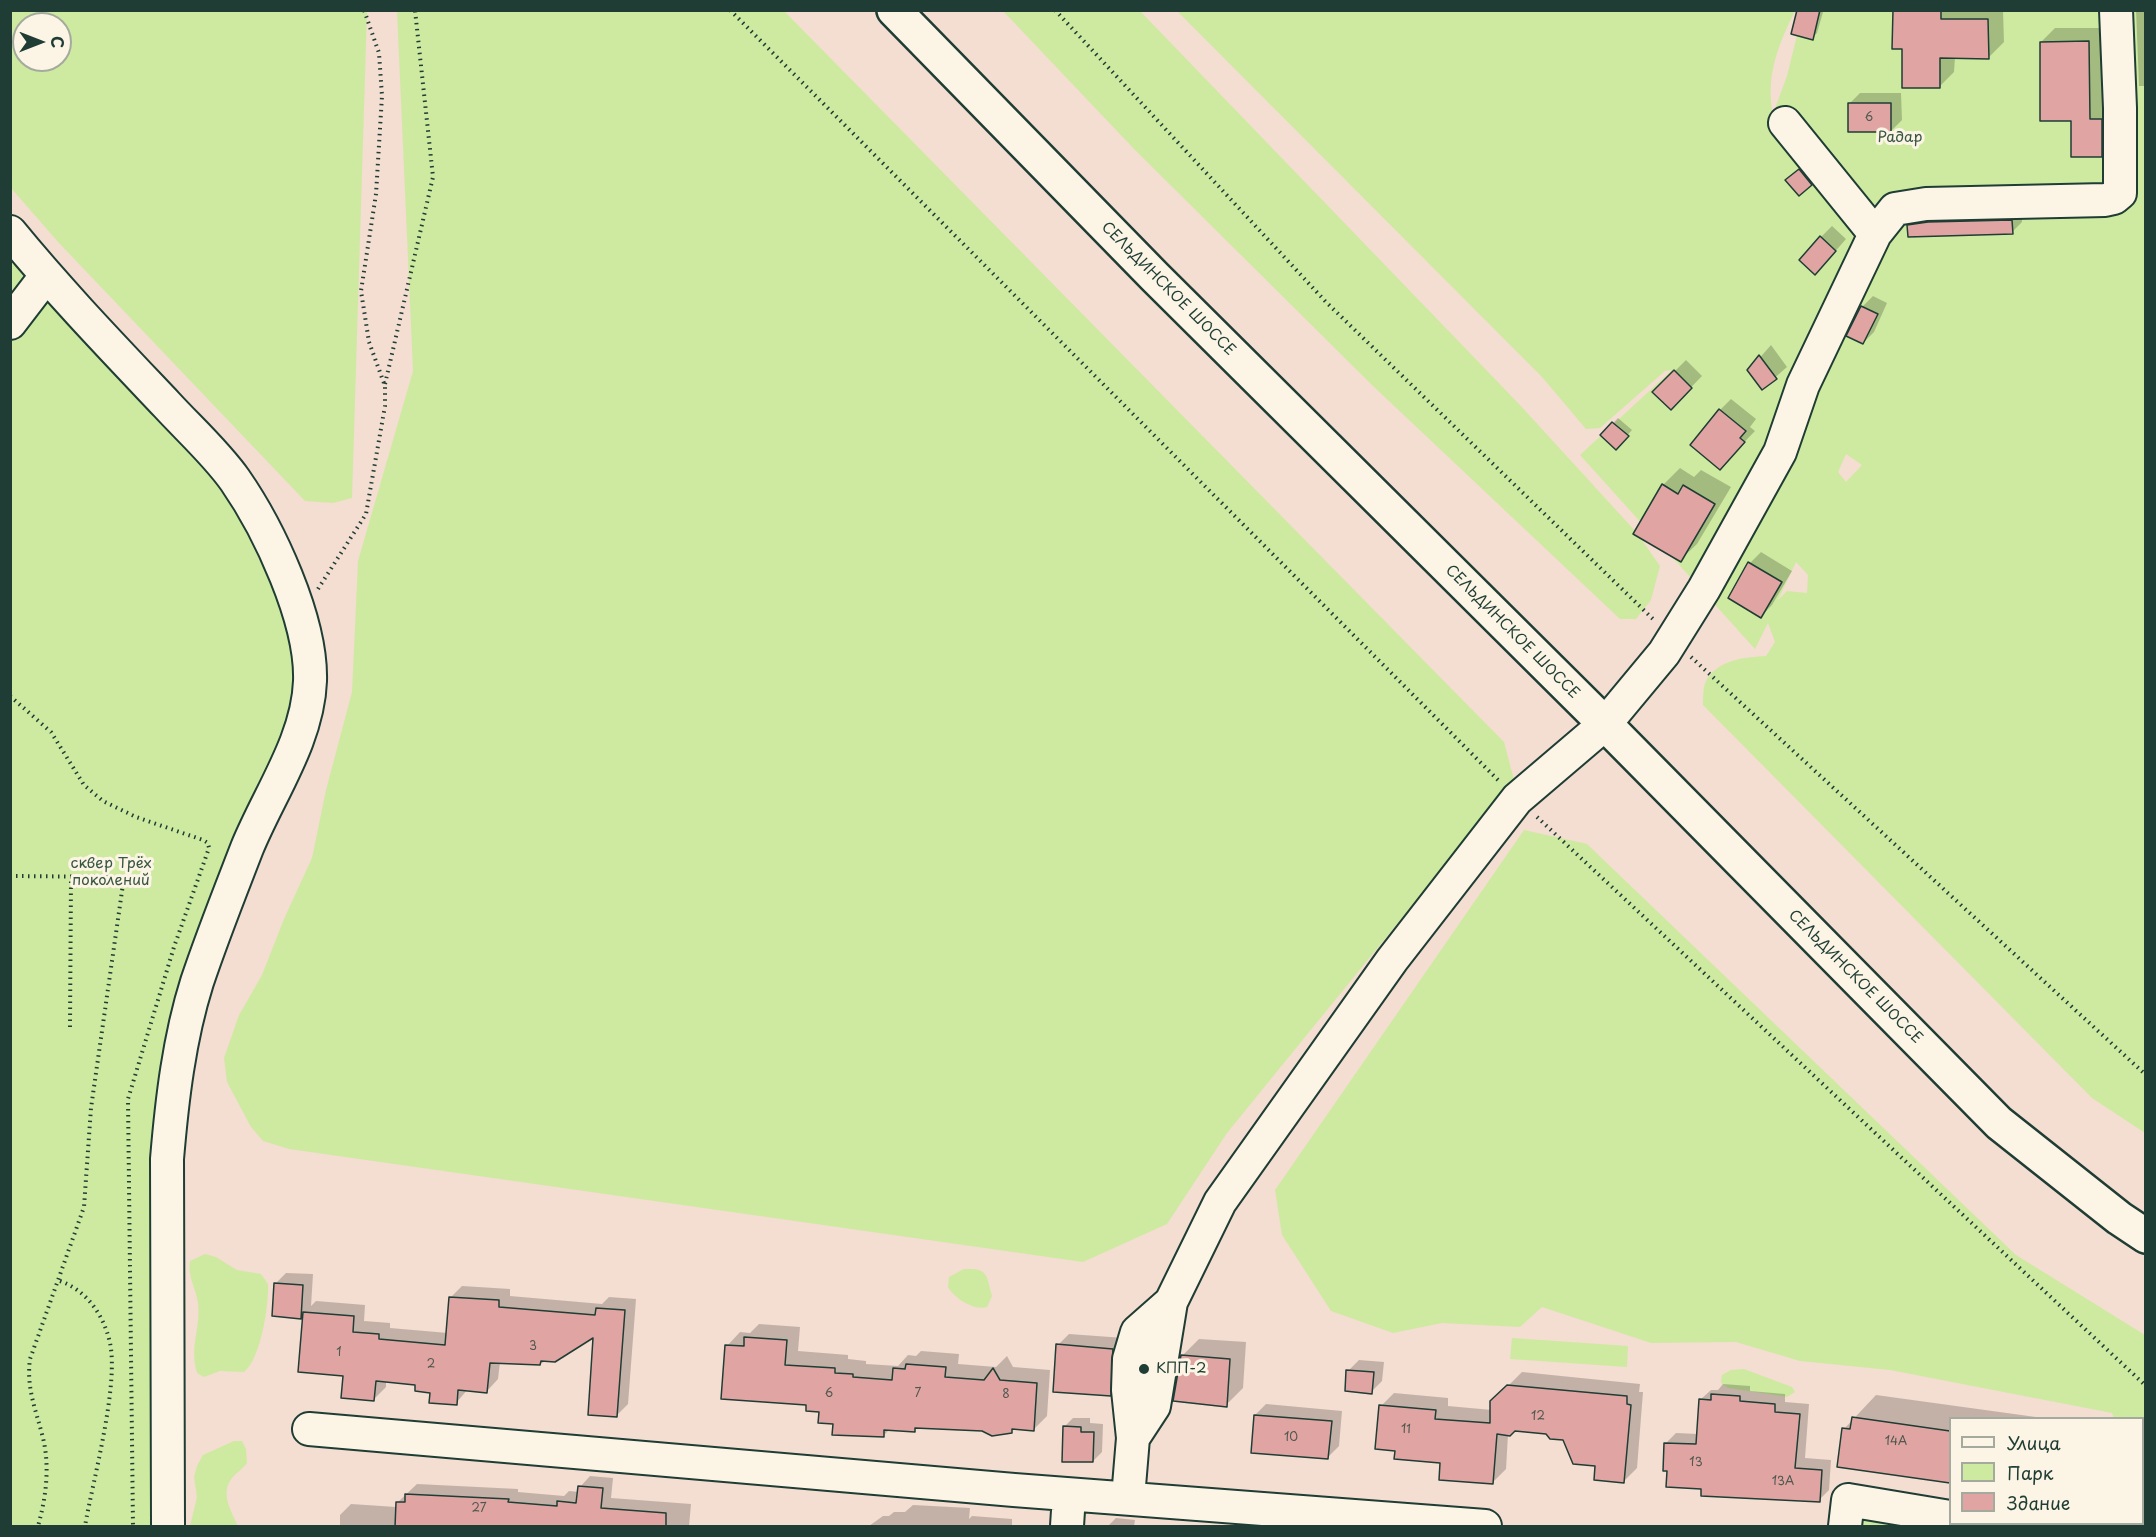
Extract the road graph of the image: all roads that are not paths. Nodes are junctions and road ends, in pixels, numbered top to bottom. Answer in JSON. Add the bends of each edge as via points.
{"nodes":[{"id":1,"x":894,"y":10,"type":"edge"},
{"id":2,"x":2116,"y":10,"type":"edge"},
{"id":3,"x":1785,"y":123,"type":"dead end"},
{"id":4,"x":10,"y":232,"type":"edge"},
{"id":5,"x":1875,"y":234,"type":"junction"},
{"id":6,"x":46,"y":276,"type":"junction"},
{"id":7,"x":10,"y":323,"type":"edge"},
{"id":8,"x":1605,"y":724,"type":"junction"},
{"id":9,"x":2145,"y":1236,"type":"edge"},
{"id":10,"x":309,"y":1430,"type":"dead end"},
{"id":11,"x":1069,"y":1494,"type":"junction"},
{"id":12,"x":1128,"y":1498,"type":"junction"},
{"id":13,"x":1949,"y":1516,"type":"edge"},
{"id":14,"x":168,"y":1527,"type":"edge"},
{"id":15,"x":1067,"y":1527,"type":"edge"},
{"id":16,"x":1485,"y":1527,"type":"edge"},
{"id":17,"x":1845,"y":1527,"type":"edge"}],
"edges":[{"from":1,"to":8,"type":"main road","name":"СЕЛЬДИНСКОЕ ШОССЕ","via":[[1155,277]]},
{"from":2,"to":5,"type":"street","via":[[2121,186],[2115,198],[1926,204],[1895,209]]},
{"from":3,"to":5,"type":"street"},
{"from":4,"to":6,"type":"street"},
{"from":5,"to":8,"type":"street","via":[[1803,385],[1780,452],[1664,653]]},
{"from":6,"to":7,"type":"street"},
{"from":6,"to":14,"type":"street","via":[[233,477],[259,518],[300,618],[308,649],[308,707],[302,728],[252,835],[196,984],[171,1103],[166,1159]]},
{"from":8,"to":9,"type":"main road","name":"СЕЛЬДИНСКОЕ ШОССЕ","via":[[1999,1123]]},
{"from":8,"to":12,"type":"street","via":[[1518,799],[1392,960],[1220,1202],[1172,1302],[1137,1332],[1129,1359],[1133,1438]]},
{"from":10,"to":11,"type":"street"},
{"from":11,"to":12,"type":"street"},
{"from":11,"to":15,"type":"street"},
{"from":12,"to":16,"type":"street"},
{"from":13,"to":17,"type":"street","via":[[1848,1500]]}]}
